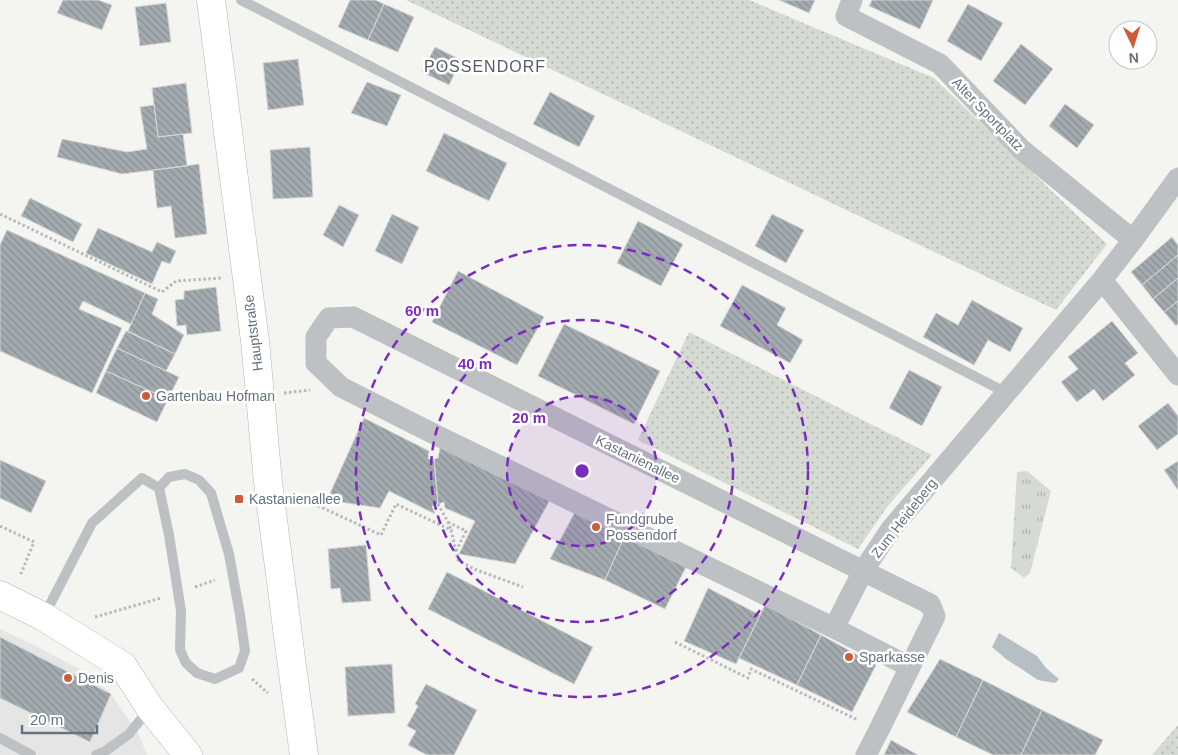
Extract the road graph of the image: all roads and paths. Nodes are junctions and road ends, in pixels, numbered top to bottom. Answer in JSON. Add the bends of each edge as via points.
{"nodes":[{"id":1,"x":211,"y":0,"type":"edge"},
{"id":2,"x":241,"y":0,"type":"edge"},
{"id":3,"x":852,"y":0,"type":"edge"},
{"id":4,"x":1174,"y":192,"type":"edge"},
{"id":5,"x":0,"y":214,"type":"edge"},
{"id":6,"x":1133,"y":240,"type":"junction"},
{"id":7,"x":223,"y":278,"type":"dead end"},
{"id":8,"x":1102,"y":280,"type":"junction"},
{"id":9,"x":1178,"y":375,"type":"edge"},
{"id":10,"x":341,"y":387,"type":"junction"},
{"id":11,"x":1007,"y":393,"type":"junction"},
{"id":12,"x":260,"y":395,"type":"junction"},
{"id":13,"x":159,"y":488,"type":"junction"},
{"id":14,"x":438,"y":504,"type":"dead end"},
{"id":15,"x":322,"y":509,"type":"dead end"},
{"id":16,"x":448,"y":522,"type":"junction"},
{"id":17,"x":0,"y":526,"type":"edge"},
{"id":18,"x":451,"y":530,"type":"junction"},
{"id":19,"x":456,"y":551,"type":"junction"},
{"id":20,"x":863,"y":571,"type":"junction"},
{"id":21,"x":524,"y":587,"type":"dead end"},
{"id":22,"x":8,"y":589,"type":"edge"},
{"id":23,"x":44,"y":617,"type":"junction"},
{"id":24,"x":834,"y":628,"type":"junction"},
{"id":25,"x":675,"y":642,"type":"dead end"},
{"id":26,"x":910,"y":667,"type":"junction"},
{"id":27,"x":239,"y":668,"type":"junction"},
{"id":28,"x":275,"y":698,"type":"dead end"},
{"id":29,"x":150,"y":708,"type":"junction"},
{"id":30,"x":879,"y":730,"type":"junction"},
{"id":31,"x":0,"y":738,"type":"edge"},
{"id":32,"x":31,"y":755,"type":"edge"},
{"id":33,"x":96,"y":755,"type":"edge"},
{"id":34,"x":188,"y":755,"type":"edge"},
{"id":35,"x":304,"y":755,"type":"edge"},
{"id":36,"x":866,"y":755,"type":"edge"}],
"edges":[{"from":1,"to":12,"type":"main road","name":"Hauptstraße"},
{"from":2,"to":11,"type":"lane"},
{"from":3,"to":6,"type":"street","name":"Alter Sportplatz","via":[[846,16],[940,64],[1022,150]]},
{"from":4,"to":6,"type":"street","name":"Zum Heideberg"},
{"from":5,"to":7,"type":"path","via":[[162,292],[176,280]]},
{"from":6,"to":8,"type":"street","name":"Zum Heideberg"},
{"from":8,"to":9,"type":"street"},
{"from":8,"to":11,"type":"street","name":"Zum Heideberg"},
{"from":10,"to":12,"type":"path"},
{"from":10,"to":20,"type":"street","name":"Kastanienallee","via":[[316,363],[316,337],[329,318],[353,317]]},
{"from":10,"to":24,"type":"street","name":"Kastanienallee"},
{"from":11,"to":20,"type":"street","name":"Zum Heideberg","via":[[892,529]]},
{"from":12,"to":35,"type":"main road","name":"Hauptstraße","via":[[268,482]]},
{"from":13,"to":23,"type":"lane","via":[[142,478],[92,523]]},
{"from":13,"to":27,"type":"lane","via":[[181,611],[180,650],[186,663],[197,673],[215,679]]},
{"from":13,"to":27,"type":"lane","via":[[169,477],[185,474],[199,480],[211,493],[229,554],[240,615],[245,650]]},
{"from":14,"to":16,"type":"path"},
{"from":15,"to":18,"type":"path","via":[[381,535],[396,504]]},
{"from":16,"to":18,"type":"path"},
{"from":16,"to":19,"type":"path","via":[[466,531]]},
{"from":17,"to":22,"type":"path","via":[[34,542]]},
{"from":18,"to":19,"type":"path"},
{"from":19,"to":21,"type":"path","via":[[458,560],[474,569]]},
{"from":20,"to":24,"type":"street"},
{"from":20,"to":26,"type":"street","name":"Zum Heideberg","via":[[930,604],[935,616]]},
{"from":22,"to":23,"type":"main road"},
{"from":23,"to":29,"type":"main road","via":[[123,666]]},
{"from":24,"to":26,"type":"street","name":"Kastanienallee"},
{"from":25,"to":30,"type":"path","via":[[748,678],[751,669]]},
{"from":26,"to":30,"type":"street","name":"Zum Heideberg"},
{"from":27,"to":28,"type":"path"},
{"from":29,"to":33,"type":"lane","via":[[129,734]]},
{"from":29,"to":34,"type":"main road"},
{"from":30,"to":36,"type":"street","name":"Zum Heideberg"},
{"from":31,"to":32,"type":"lane"}]}
